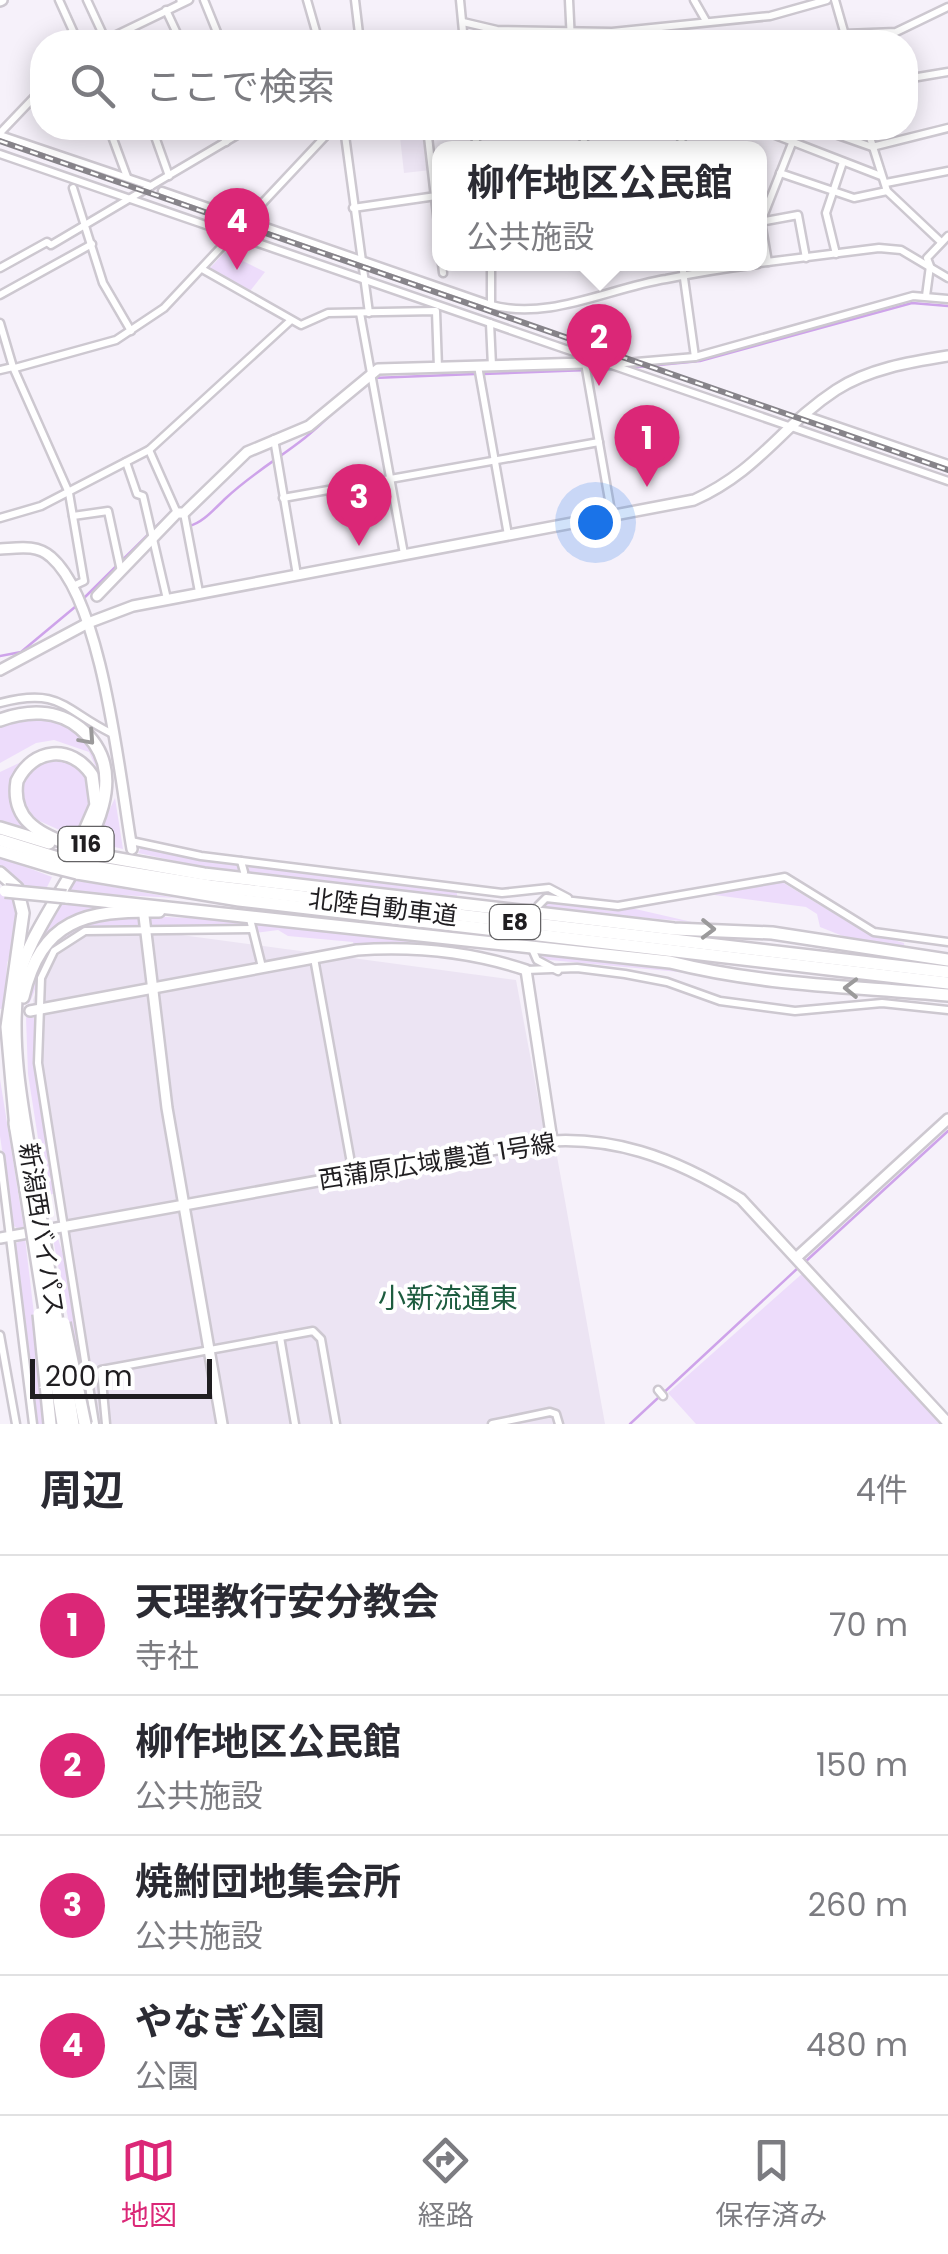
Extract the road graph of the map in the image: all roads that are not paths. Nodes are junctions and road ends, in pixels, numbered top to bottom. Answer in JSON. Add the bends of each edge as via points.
{"nodes":[{"id":1,"x":59,"y":0,"type":"edge"},
{"id":2,"x":87,"y":0,"type":"edge"},
{"id":3,"x":184,"y":0,"type":"edge"},
{"id":4,"x":204,"y":0,"type":"edge"},
{"id":5,"x":306,"y":0,"type":"edge"},
{"id":6,"x":355,"y":0,"type":"edge"},
{"id":7,"x":460,"y":0,"type":"edge"},
{"id":8,"x":568,"y":0,"type":"edge"},
{"id":9,"x":694,"y":0,"type":"edge"},
{"id":10,"x":827,"y":0,"type":"edge"},
{"id":11,"x":835,"y":0,"type":"edge"},
{"id":12,"x":948,"y":8,"type":"edge"},
{"id":13,"x":166,"y":10,"type":"junction"},
{"id":14,"x":706,"y":21,"type":"junction"},
{"id":15,"x":463,"y":22,"type":"junction"},
{"id":16,"x":73,"y":30,"type":"edge"},
{"id":17,"x":100,"y":30,"type":"edge"},
{"id":18,"x":128,"y":30,"type":"edge"},
{"id":19,"x":175,"y":30,"type":"edge"},
{"id":20,"x":216,"y":30,"type":"edge"},
{"id":21,"x":315,"y":30,"type":"edge"},
{"id":22,"x":359,"y":30,"type":"edge"},
{"id":23,"x":463,"y":30,"type":"edge"},
{"id":24,"x":571,"y":30,"type":"joint"},
{"id":25,"x":629,"y":30,"type":"edge"},
{"id":26,"x":844,"y":30,"type":"edge"},
{"id":27,"x":900,"y":30,"type":"edge"},
{"id":28,"x":948,"y":72,"type":"edge"},
{"id":29,"x":918,"y":77,"type":"edge"},
{"id":30,"x":30,"y":102,"type":"edge"},
{"id":31,"x":948,"y":128,"type":"edge"},
{"id":32,"x":0,"y":134,"type":"edge"},
{"id":33,"x":918,"y":136,"type":"edge"},
{"id":34,"x":114,"y":140,"type":"edge"},
{"id":35,"x":156,"y":140,"type":"edge"},
{"id":36,"x":229,"y":140,"type":"edge"},
{"id":37,"x":322,"y":140,"type":"edge"},
{"id":38,"x":345,"y":140,"type":"edge"},
{"id":39,"x":789,"y":140,"type":"edge"},
{"id":40,"x":850,"y":140,"type":"edge"},
{"id":41,"x":870,"y":140,"type":"edge"},
{"id":42,"x":902,"y":140,"type":"edge"},
{"id":43,"x":226,"y":142,"type":"joint"},
{"id":44,"x":794,"y":142,"type":"junction"},
{"id":45,"x":872,"y":148,"type":"junction"},
{"id":46,"x":0,"y":154,"type":"edge"},
{"id":47,"x":843,"y":162,"type":"junction"},
{"id":48,"x":948,"y":171,"type":"edge"},
{"id":49,"x":780,"y":173,"type":"junction"},
{"id":50,"x":170,"y":176,"type":"junction"},
{"id":51,"x":128,"y":178,"type":"junction"},
{"id":52,"x":885,"y":183,"type":"junction"},
{"id":53,"x":152,"y":186,"type":"junction"},
{"id":54,"x":74,"y":188,"type":"dead end"},
{"id":55,"x":162,"y":191,"type":"dead end"},
{"id":56,"x":832,"y":192,"type":"junction"},
{"id":57,"x":432,"y":196,"type":"edge"},
{"id":58,"x":133,"y":200,"type":"junction"},
{"id":59,"x":767,"y":205,"type":"edge"},
{"id":60,"x":353,"y":208,"type":"junction"},
{"id":61,"x":246,"y":220,"type":"junction"},
{"id":62,"x":767,"y":221,"type":"edge"},
{"id":63,"x":86,"y":228,"type":"junction"},
{"id":64,"x":233,"y":233,"type":"junction"},
{"id":65,"x":948,"y":236,"type":"edge"},
{"id":66,"x":940,"y":241,"type":"junction"},
{"id":67,"x":92,"y":244,"type":"junction"},
{"id":68,"x":836,"y":254,"type":"junction"},
{"id":69,"x":767,"y":257,"type":"edge"},
{"id":70,"x":806,"y":258,"type":"junction"},
{"id":71,"x":362,"y":260,"type":"junction"},
{"id":72,"x":768,"y":262,"type":"joint"},
{"id":73,"x":930,"y":266,"type":"junction"},
{"id":74,"x":0,"y":268,"type":"edge"},
{"id":75,"x":202,"y":269,"type":"junction"},
{"id":76,"x":491,"y":271,"type":"edge"},
{"id":77,"x":683,"y":271,"type":"edge"},
{"id":78,"x":716,"y":271,"type":"edge"},
{"id":79,"x":684,"y":277,"type":"junction"},
{"id":80,"x":948,"y":278,"type":"edge"},
{"id":81,"x":367,"y":280,"type":"junction"},
{"id":82,"x":0,"y":295,"type":"edge"},
{"id":83,"x":926,"y":296,"type":"junction"},
{"id":84,"x":948,"y":298,"type":"edge"},
{"id":85,"x":492,"y":304,"type":"junction"},
{"id":86,"x":365,"y":313,"type":"junction"},
{"id":87,"x":290,"y":320,"type":"junction"},
{"id":88,"x":0,"y":322,"type":"edge"},
{"id":89,"x":490,"y":323,"type":"junction"},
{"id":90,"x":131,"y":331,"type":"junction"},
{"id":91,"x":948,"y":356,"type":"edge"},
{"id":92,"x":695,"y":357,"type":"junction"},
{"id":93,"x":585,"y":363,"type":"junction"},
{"id":94,"x":608,"y":364,"type":"junction"},
{"id":95,"x":478,"y":366,"type":"junction"},
{"id":96,"x":492,"y":366,"type":"junction"},
{"id":97,"x":14,"y":368,"type":"junction"},
{"id":98,"x":438,"y":368,"type":"junction"},
{"id":99,"x":0,"y":370,"type":"edge"},
{"id":100,"x":371,"y":374,"type":"junction"},
{"id":101,"x":805,"y":414,"type":"junction"},
{"id":102,"x":793,"y":427,"type":"junction"},
{"id":103,"x":274,"y":439,"type":"junction"},
{"id":104,"x":599,"y":442,"type":"junction"},
{"id":105,"x":149,"y":450,"type":"junction"},
{"id":106,"x":495,"y":460,"type":"junction"},
{"id":107,"x":126,"y":462,"type":"junction"},
{"id":108,"x":948,"y":464,"type":"edge"},
{"id":109,"x":390,"y":479,"type":"junction"},
{"id":110,"x":948,"y":481,"type":"edge"},
{"id":111,"x":68,"y":493,"type":"junction"},
{"id":112,"x":283,"y":498,"type":"junction"},
{"id":113,"x":180,"y":513,"type":"junction"},
{"id":114,"x":72,"y":516,"type":"junction"},
{"id":115,"x":612,"y":516,"type":"junction"},
{"id":116,"x":0,"y":518,"type":"edge"},
{"id":117,"x":508,"y":535,"type":"junction"},
{"id":118,"x":152,"y":538,"type":"junction"},
{"id":119,"x":0,"y":549,"type":"edge"},
{"id":120,"x":404,"y":554,"type":"junction"},
{"id":121,"x":121,"y":571,"type":"junction"},
{"id":122,"x":297,"y":576,"type":"junction"},
{"id":123,"x":73,"y":586,"type":"junction"},
{"id":124,"x":199,"y":592,"type":"junction"},
{"id":125,"x":97,"y":596,"type":"dead end"},
{"id":126,"x":167,"y":599,"type":"junction"},
{"id":127,"x":88,"y":623,"type":"junction"},
{"id":128,"x":2,"y":667,"type":"edge"},
{"id":129,"x":0,"y":703,"type":"edge"},
{"id":130,"x":0,"y":720,"type":"edge"},
{"id":131,"x":111,"y":733,"type":"junction"},
{"id":132,"x":0,"y":828,"type":"edge"},
{"id":133,"x":0,"y":840,"type":"edge"},
{"id":134,"x":132,"y":845,"type":"joint"},
{"id":135,"x":0,"y":851,"type":"edge"},
{"id":136,"x":61,"y":854,"type":"junction"},
{"id":137,"x":85,"y":861,"type":"junction"},
{"id":138,"x":242,"y":861,"type":"junction"},
{"id":139,"x":244,"y":872,"type":"dead end"},
{"id":140,"x":0,"y":873,"type":"edge"},
{"id":141,"x":463,"y":888,"type":"junction"},
{"id":142,"x":3,"y":890,"type":"edge"},
{"id":143,"x":466,"y":898,"type":"dead end"},
{"id":144,"x":568,"y":898,"type":"junction"},
{"id":145,"x":538,"y":906,"type":"dead end"},
{"id":146,"x":144,"y":916,"type":"dead end"},
{"id":147,"x":252,"y":917,"type":"junction"},
{"id":148,"x":146,"y":928,"type":"junction"},
{"id":149,"x":252,"y":929,"type":"junction"},
{"id":150,"x":948,"y":942,"type":"edge"},
{"id":151,"x":474,"y":944,"type":"dead end"},
{"id":152,"x":533,"y":951,"type":"dead end"},
{"id":153,"x":472,"y":956,"type":"junction"},
{"id":154,"x":314,"y":958,"type":"junction"},
{"id":155,"x":948,"y":960,"type":"edge"},
{"id":156,"x":262,"y":967,"type":"junction"},
{"id":157,"x":526,"y":970,"type":"junction"},
{"id":158,"x":558,"y":971,"type":"junction"},
{"id":159,"x":948,"y":972,"type":"edge"},
{"id":160,"x":12,"y":976,"type":"junction"},
{"id":161,"x":948,"y":983,"type":"edge"},
{"id":162,"x":156,"y":987,"type":"junction"},
{"id":163,"x":948,"y":995,"type":"edge"},
{"id":164,"x":948,"y":1010,"type":"edge"},
{"id":165,"x":33,"y":1011,"type":"junction"},
{"id":166,"x":0,"y":1040,"type":"edge"},
{"id":167,"x":17,"y":1041,"type":"junction"},
{"id":168,"x":948,"y":1120,"type":"edge"},
{"id":169,"x":16,"y":1128,"type":"junction"},
{"id":170,"x":552,"y":1140,"type":"junction"},
{"id":171,"x":0,"y":1156,"type":"edge"},
{"id":172,"x":353,"y":1174,"type":"junction"},
{"id":173,"x":31,"y":1189,"type":"junction"},
{"id":174,"x":185,"y":1204,"type":"junction"},
{"id":175,"x":42,"y":1226,"type":"junction"},
{"id":176,"x":62,"y":1228,"type":"junction"},
{"id":177,"x":5,"y":1238,"type":"edge"},
{"id":178,"x":797,"y":1257,"type":"junction"},
{"id":179,"x":0,"y":1335,"type":"edge"},
{"id":180,"x":280,"y":1337,"type":"junction"},
{"id":181,"x":209,"y":1349,"type":"junction"},
{"id":182,"x":948,"y":1423,"type":"edge"},
{"id":183,"x":16,"y":1424,"type":"edge"},
{"id":184,"x":34,"y":1424,"type":"edge"},
{"id":185,"x":50,"y":1424,"type":"edge"},
{"id":186,"x":64,"y":1424,"type":"edge"},
{"id":187,"x":73,"y":1424,"type":"edge"},
{"id":188,"x":85,"y":1424,"type":"edge"},
{"id":189,"x":96,"y":1424,"type":"edge"},
{"id":190,"x":106,"y":1424,"type":"edge"},
{"id":191,"x":222,"y":1424,"type":"edge"},
{"id":192,"x":295,"y":1424,"type":"edge"},
{"id":193,"x":336,"y":1424,"type":"edge"},
{"id":194,"x":492,"y":1424,"type":"edge"},
{"id":195,"x":559,"y":1424,"type":"edge"}],
"edges":[{"from":1,"to":16,"type":"street"},
{"from":2,"to":17,"type":"street"},
{"from":3,"to":13,"type":"street"},
{"from":4,"to":20,"type":"street"},
{"from":5,"to":21,"type":"street"},
{"from":6,"to":22,"type":"street"},
{"from":7,"to":15,"type":"street"},
{"from":8,"to":24,"type":"street"},
{"from":9,"to":14,"type":"street"},
{"from":10,"to":14,"type":"street","via":[[770,16]]},
{"from":11,"to":26,"type":"street"},
{"from":12,"to":27,"type":"street"},
{"from":13,"to":18,"type":"street"},
{"from":13,"to":19,"type":"street"},
{"from":14,"to":25,"type":"street"},
{"from":15,"to":23,"type":"street"},
{"from":15,"to":24,"type":"street","via":[[498,30]]},
{"from":28,"to":29,"type":"street"},
{"from":30,"to":32,"type":"street"},
{"from":31,"to":33,"type":"street"},
{"from":32,"to":51,"type":"street"},
{"from":34,"to":51,"type":"street"},
{"from":35,"to":50,"type":"street"},
{"from":36,"to":43,"type":"street"},
{"from":37,"to":61,"type":"street"},
{"from":38,"to":60,"type":"street"},
{"from":39,"to":44,"type":"street"},
{"from":40,"to":45,"type":"street"},
{"from":41,"to":45,"type":"street"},
{"from":42,"to":45,"type":"street"},
{"from":43,"to":50,"type":"street"},
{"from":44,"to":47,"type":"street"},
{"from":44,"to":49,"type":"street"},
{"from":45,"to":52,"type":"street"},
{"from":46,"to":58,"type":"street"},
{"from":47,"to":52,"type":"street"},
{"from":47,"to":56,"type":"street"},
{"from":48,"to":52,"type":"street"},
{"from":49,"to":56,"type":"street"},
{"from":49,"to":59,"type":"street"},
{"from":50,"to":53,"type":"street"},
{"from":51,"to":53,"type":"street"},
{"from":52,"to":56,"type":"street","via":[[854,198]]},
{"from":52,"to":66,"type":"street"},
{"from":53,"to":58,"type":"street"},
{"from":54,"to":63,"type":"street"},
{"from":55,"to":61,"type":"street"},
{"from":56,"to":68,"type":"street","via":[[826,213]]},
{"from":57,"to":60,"type":"street"},
{"from":58,"to":63,"type":"street"},
{"from":58,"to":64,"type":"street"},
{"from":60,"to":71,"type":"street"},
{"from":61,"to":64,"type":"street"},
{"from":61,"to":71,"type":"street"},
{"from":62,"to":70,"type":"street","via":[[798,215]]},
{"from":63,"to":67,"type":"street"},
{"from":63,"to":74,"type":"street"},
{"from":64,"to":75,"type":"street"},
{"from":64,"to":81,"type":"street"},
{"from":65,"to":66,"type":"street"},
{"from":66,"to":73,"type":"street","via":[[926,258]]},
{"from":67,"to":82,"type":"street"},
{"from":67,"to":90,"type":"street"},
{"from":68,"to":70,"type":"street"},
{"from":68,"to":73,"type":"street","via":[[902,250]]},
{"from":69,"to":72,"type":"street"},
{"from":70,"to":72,"type":"street"},
{"from":71,"to":81,"type":"street"},
{"from":71,"to":85,"type":"street"},
{"from":73,"to":80,"type":"street"},
{"from":73,"to":83,"type":"street"},
{"from":75,"to":87,"type":"street"},
{"from":75,"to":90,"type":"street"},
{"from":76,"to":85,"type":"street"},
{"from":77,"to":79,"type":"street"},
{"from":78,"to":79,"type":"street"},
{"from":79,"to":85,"type":"street","via":[[564,305]]},
{"from":79,"to":92,"type":"street"},
{"from":81,"to":86,"type":"street"},
{"from":81,"to":89,"type":"street"},
{"from":83,"to":84,"type":"street"},
{"from":83,"to":92,"type":"street"},
{"from":86,"to":87,"type":"street"},
{"from":86,"to":98,"type":"street","via":[[436,311]]},
{"from":86,"to":100,"type":"street"},
{"from":87,"to":105,"type":"street"},
{"from":88,"to":97,"type":"street"},
{"from":89,"to":94,"type":"street"},
{"from":89,"to":96,"type":"street"},
{"from":90,"to":97,"type":"street","via":[[84,352]]},
{"from":91,"to":101,"type":"street","via":[[869,374]]},
{"from":92,"to":94,"type":"street"},
{"from":93,"to":94,"type":"street"},
{"from":93,"to":96,"type":"street"},
{"from":93,"to":104,"type":"street"},
{"from":94,"to":102,"type":"street"},
{"from":95,"to":96,"type":"street"},
{"from":95,"to":98,"type":"street"},
{"from":95,"to":106,"type":"street"},
{"from":97,"to":99,"type":"street"},
{"from":97,"to":111,"type":"street"},
{"from":98,"to":100,"type":"street"},
{"from":100,"to":103,"type":"street","via":[[309,426]]},
{"from":100,"to":109,"type":"street"},
{"from":101,"to":102,"type":"street"},
{"from":101,"to":108,"type":"street"},
{"from":102,"to":110,"type":"street"},
{"from":102,"to":115,"type":"street","via":[[754,466],[718,489]]},
{"from":103,"to":112,"type":"street"},
{"from":103,"to":113,"type":"street","via":[[247,452]]},
{"from":104,"to":106,"type":"street"},
{"from":104,"to":115,"type":"street"},
{"from":105,"to":107,"type":"street"},
{"from":105,"to":113,"type":"street"},
{"from":106,"to":109,"type":"street"},
{"from":106,"to":117,"type":"street"},
{"from":107,"to":111,"type":"street"},
{"from":107,"to":118,"type":"street","via":[[143,496]]},
{"from":109,"to":112,"type":"street"},
{"from":109,"to":120,"type":"street"},
{"from":111,"to":114,"type":"street"},
{"from":111,"to":116,"type":"street"},
{"from":112,"to":122,"type":"street"},
{"from":113,"to":118,"type":"street"},
{"from":113,"to":124,"type":"street"},
{"from":114,"to":121,"type":"street","via":[[108,510]]},
{"from":114,"to":123,"type":"street","via":[[84,581]]},
{"from":115,"to":117,"type":"street"},
{"from":117,"to":120,"type":"street"},
{"from":118,"to":121,"type":"street"},
{"from":118,"to":126,"type":"street"},
{"from":119,"to":123,"type":"street","via":[[38,549]]},
{"from":120,"to":122,"type":"street"},
{"from":121,"to":125,"type":"street"},
{"from":122,"to":124,"type":"street"},
{"from":123,"to":127,"type":"street"},
{"from":124,"to":126,"type":"street"},
{"from":126,"to":127,"type":"street"},
{"from":127,"to":128,"type":"street"},
{"from":127,"to":131,"type":"street"},
{"from":129,"to":131,"type":"street","via":[[30,696],[67,703]]},
{"from":130,"to":167,"type":"highway","name":"新潟西バイパス","number":"116","one_way":true,"via":[[35,712],[74,724],[96,746],[108,777],[97,825],[28,948],[18,980]]},
{"from":131,"to":134,"type":"street"},
{"from":132,"to":136,"type":"highway"},
{"from":133,"to":136,"type":"highway","name":"北陸自動車道","number":"E8"},
{"from":134,"to":138,"type":"street"},
{"from":135,"to":136,"type":"highway","name":"北陸自動車道","number":"E8"},
{"from":136,"to":137,"type":"highway","name":"北陸自動車道","number":"E8","bridge":true},
{"from":136,"to":137,"type":"highway","bridge":true},
{"from":136,"to":160,"type":"highway","via":[[16,802],[22,772],[44,755],[62,753],[87,767],[96,805],[28,929]]},
{"from":137,"to":155,"type":"highway","one_way":true,"via":[[674,929],[772,933]]},
{"from":137,"to":159,"type":"highway","name":"北陸自動車道","number":"E8","via":[[210,886]]},
{"from":137,"to":161,"type":"highway","name":"北陸自動車道","number":"E8","via":[[239,900]]},
{"from":138,"to":139,"type":"street"},
{"from":138,"to":141,"type":"street"},
{"from":140,"to":160,"type":"highway","via":[[22,905]]},
{"from":141,"to":143,"type":"street"},
{"from":141,"to":144,"type":"street","via":[[549,888]]},
{"from":142,"to":147,"type":"highway","bridge":true},
{"from":144,"to":145,"type":"street","via":[[546,898]]},
{"from":144,"to":150,"type":"street","via":[[618,906],[785,877],[864,928],[909,944]]},
{"from":146,"to":148,"type":"street"},
{"from":147,"to":149,"type":"street"},
{"from":163,"to":147,"type":"highway","one_way":true,"via":[[794,986],[670,962]]},
{"from":147,"to":167,"type":"highway","via":[[129,912],[62,927],[34,961]]},
{"from":148,"to":149,"type":"street"},
{"from":148,"to":162,"type":"street"},
{"from":148,"to":165,"type":"street","via":[[85,931],[63,942],[46,963]]},
{"from":149,"to":156,"type":"street"},
{"from":151,"to":153,"type":"street"},
{"from":152,"to":158,"type":"street"},
{"from":153,"to":154,"type":"street","via":[[402,948]]},
{"from":153,"to":157,"type":"street"},
{"from":154,"to":156,"type":"street"},
{"from":154,"to":172,"type":"street"},
{"from":156,"to":162,"type":"street"},
{"from":157,"to":158,"type":"street"},
{"from":157,"to":170,"type":"street"},
{"from":158,"to":164,"type":"street","via":[[625,974],[726,1002],[795,1011],[870,1003]]},
{"from":160,"to":169,"type":"highway","via":[[7,1045]]},
{"from":162,"to":165,"type":"street"},
{"from":162,"to":174,"type":"street"},
{"from":165,"to":176,"type":"street"},
{"from":166,"to":169,"type":"highway","name":"新潟西バイパス","number":"116"},
{"from":167,"to":173,"type":"highway","name":"新潟西バイパス","number":"116"},
{"from":168,"to":178,"type":"street"},
{"from":169,"to":173,"type":"highway","name":"新潟西バイパス","number":"116"},
{"from":170,"to":172,"type":"street","name":"西蒲原広域農道 1号線"},
{"from":170,"to":178,"type":"street","name":"西蒲原広域農道 1号線","via":[[616,1144],[703,1174],[741,1200]]},
{"from":171,"to":177,"type":"street"},
{"from":172,"to":174,"type":"street","name":"西蒲原広域農道 1号線"},
{"from":173,"to":175,"type":"highway","name":"新潟西バイパス","number":"116","bridge":true},
{"from":173,"to":185,"type":"highway","bridge":true},
{"from":173,"to":186,"type":"highway","name":"新潟西バイパス","number":"116","bridge":true},
{"from":174,"to":176,"type":"street","name":"西蒲原広域農道 1号線"},
{"from":174,"to":181,"type":"street"},
{"from":175,"to":187,"type":"highway","name":"新潟西バイパス","number":"116","bridge":true},
{"from":175,"to":188,"type":"highway","bridge":true},
{"from":176,"to":177,"type":"street","name":"西蒲原広域農道 1号線"},
{"from":176,"to":189,"type":"street"},
{"from":177,"to":184,"type":"street"},
{"from":178,"to":182,"type":"street","name":"西蒲原広域農道 1号線"},
{"from":179,"to":183,"type":"street"},
{"from":180,"to":181,"type":"street"},
{"from":180,"to":192,"type":"street"},
{"from":180,"to":193,"type":"street","via":[[313,1330],[321,1340]]},
{"from":181,"to":190,"type":"street","via":[[100,1370]]},
{"from":181,"to":191,"type":"street"},
{"from":194,"to":195,"type":"street","via":[[550,1412]]}]}
